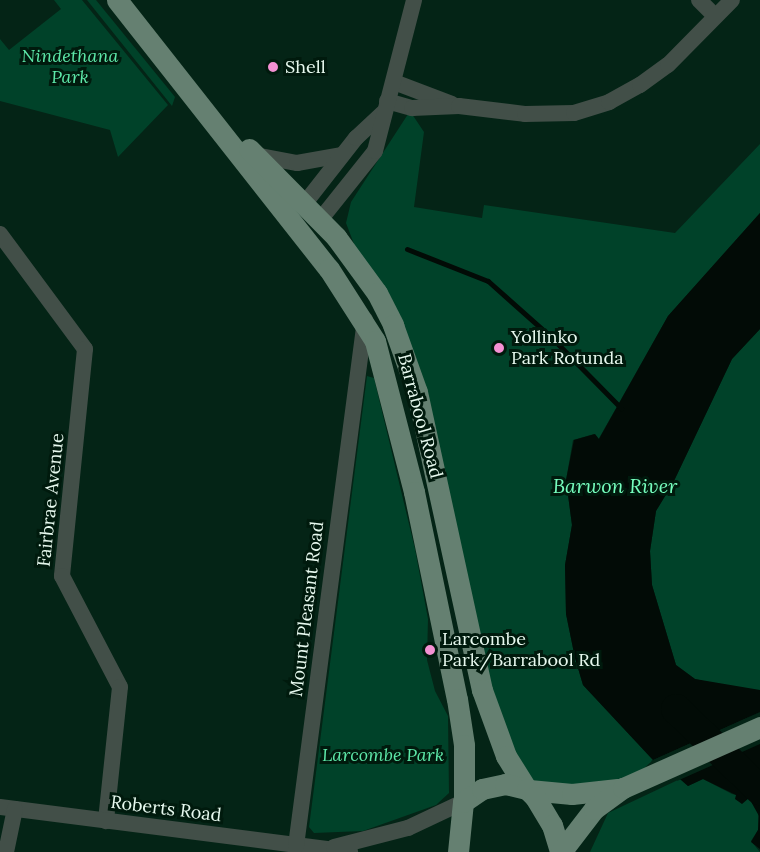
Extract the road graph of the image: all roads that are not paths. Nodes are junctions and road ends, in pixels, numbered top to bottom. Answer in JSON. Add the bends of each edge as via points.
{"nodes":[{"id":1,"x":117,"y":0,"type":"edge"},
{"id":2,"x":414,"y":0,"type":"edge"},
{"id":3,"x":699,"y":0,"type":"edge"},
{"id":4,"x":732,"y":0,"type":"edge"},
{"id":5,"x":714,"y":15,"type":"junction"},
{"id":6,"x":394,"y":82,"type":"junction"},
{"id":7,"x":202,"y":103,"type":"junction"},
{"id":8,"x":459,"y":106,"type":"junction"},
{"id":9,"x":385,"y":107,"type":"junction"},
{"id":10,"x":255,"y":154,"type":"junction"},
{"id":11,"x":342,"y":155,"type":"junction"},
{"id":12,"x":305,"y":203,"type":"junction"},
{"id":13,"x":320,"y":220,"type":"junction"},
{"id":14,"x":295,"y":226,"type":"junction"},
{"id":15,"x":0,"y":234,"type":"edge"},
{"id":16,"x":365,"y":320,"type":"junction"},
{"id":17,"x":357,"y":376,"type":"junction"},
{"id":18,"x":386,"y":377,"type":"junction"},
{"id":19,"x":760,"y":727,"type":"edge"},
{"id":20,"x":623,"y":788,"type":"junction"},
{"id":21,"x":528,"y":790,"type":"junction"},
{"id":22,"x":464,"y":801,"type":"junction"},
{"id":23,"x":8,"y":808,"type":"edge"},
{"id":24,"x":106,"y":821,"type":"junction"},
{"id":25,"x":296,"y":846,"type":"junction"},
{"id":26,"x":327,"y":849,"type":"junction"},
{"id":27,"x":6,"y":852,"type":"edge"},
{"id":28,"x":350,"y":852,"type":"edge"},
{"id":29,"x":458,"y":852,"type":"edge"},
{"id":30,"x":560,"y":852,"type":"edge"}],
"edges":[{"from":1,"to":7,"type":"main road","name":"Barrabool Road"},
{"from":2,"to":6,"type":"street"},
{"from":3,"to":5,"type":"street"},
{"from":4,"to":5,"type":"street"},
{"from":5,"to":8,"type":"street","via":[[668,65],[609,102],[574,113],[525,114]]},
{"from":6,"to":8,"type":"street"},
{"from":6,"to":9,"type":"street"},
{"from":7,"to":10,"type":"main road","name":"Barrabool Road"},
{"from":7,"to":14,"type":"main road","name":"Barrabool Road"},
{"from":8,"to":9,"type":"street"},
{"from":9,"to":11,"type":"street"},
{"from":9,"to":13,"type":"street","via":[[375,151]]},
{"from":10,"to":11,"type":"street","via":[[297,163]]},
{"from":10,"to":12,"type":"main road","name":"Barrabool Road"},
{"from":11,"to":12,"type":"street"},
{"from":12,"to":13,"type":"main road","name":"Barrabool Road"},
{"from":12,"to":14,"type":"main road"},
{"from":13,"to":14,"type":"main road"},
{"from":13,"to":21,"type":"main road","name":"Barrabool Road","via":[[377,293],[410,370],[482,690],[506,756]]},
{"from":14,"to":16,"type":"main road","name":"Barrabool Road"},
{"from":15,"to":24,"type":"street","name":"Fairbrae Avenue","via":[[86,350],[62,576],[120,687]]},
{"from":16,"to":17,"type":"street","name":"Mount Pleasant Road"},
{"from":16,"to":18,"type":"main road","name":"Barrabool Road"},
{"from":17,"to":18,"type":"street","via":[[363,364],[370,362]]},
{"from":17,"to":25,"type":"street","name":"Mount Pleasant Road"},
{"from":18,"to":22,"type":"main road","name":"Barrabool Road","via":[[461,720]]},
{"from":19,"to":20,"type":"main road"},
{"from":20,"to":21,"type":"main road","via":[[572,794]]},
{"from":20,"to":30,"type":"main road","via":[[594,809]]},
{"from":21,"to":22,"type":"main road","via":[[497,785]]},
{"from":21,"to":30,"type":"main road","name":"Barrabool Road","via":[[552,825]]},
{"from":22,"to":26,"type":"street","name":"Roberts Road","via":[[408,828]]},
{"from":22,"to":29,"type":"main road","name":"Barrabool Road"},
{"from":23,"to":24,"type":"street","name":"Roberts Road"},
{"from":23,"to":27,"type":"street"},
{"from":24,"to":25,"type":"street","name":"Roberts Road"},
{"from":25,"to":26,"type":"street","name":"Roberts Road"},
{"from":26,"to":28,"type":"street","name":"Roberts Road"}]}
